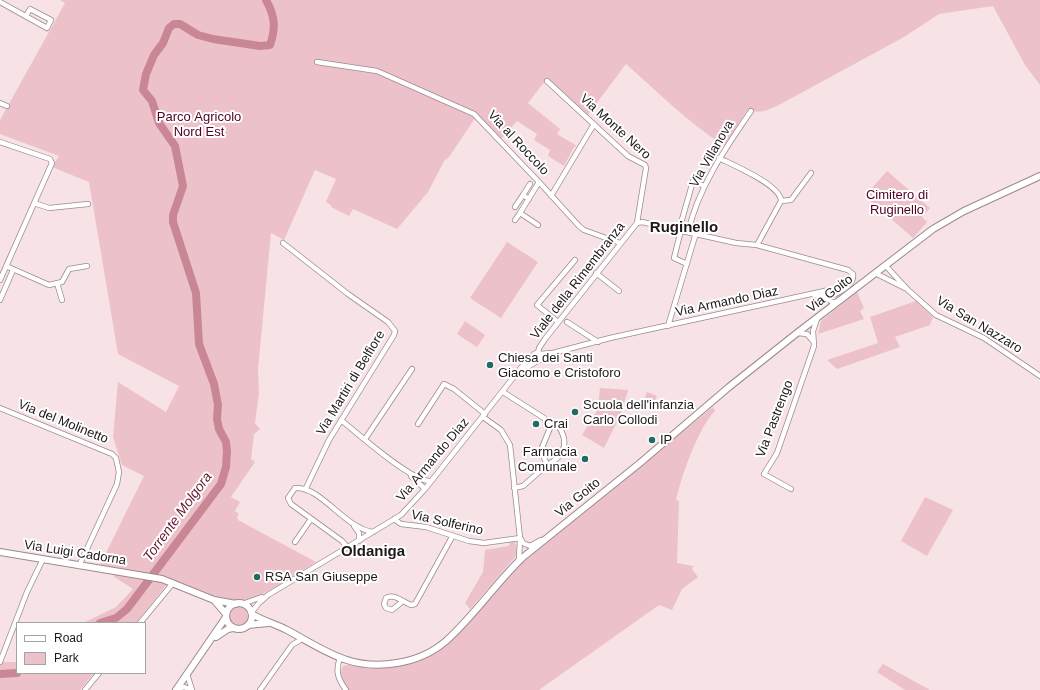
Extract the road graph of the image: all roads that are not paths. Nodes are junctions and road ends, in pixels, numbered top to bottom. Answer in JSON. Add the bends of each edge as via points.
{"nodes":[{"id":1,"x":0,"y":2,"type":"edge"},
{"id":2,"x":26,"y":16,"type":"junction"},
{"id":3,"x":317,"y":62,"type":"dead end"},
{"id":4,"x":547,"y":81,"type":"dead end"},
{"id":5,"x":0,"y":102,"type":"edge"},
{"id":6,"x":7,"y":106,"type":"dead end"},
{"id":7,"x":751,"y":111,"type":"dead end"},
{"id":8,"x":594,"y":124,"type":"junction"},
{"id":9,"x":0,"y":142,"type":"edge"},
{"id":10,"x":719,"y":158,"type":"junction"},
{"id":11,"x":810,"y":174,"type":"dead end"},
{"id":12,"x":1040,"y":176,"type":"edge"},
{"id":13,"x":539,"y":182,"type":"junction"},
{"id":14,"x":530,"y":184,"type":"dead end"},
{"id":15,"x":704,"y":186,"type":"junction"},
{"id":16,"x":523,"y":195,"type":"junction"},
{"id":17,"x":551,"y":196,"type":"junction"},
{"id":18,"x":529,"y":199,"type":"junction"},
{"id":19,"x":781,"y":201,"type":"junction"},
{"id":20,"x":34,"y":202,"type":"junction"},
{"id":21,"x":88,"y":204,"type":"dead end"},
{"id":22,"x":515,"y":207,"type":"dead end"},
{"id":23,"x":520,"y":213,"type":"junction"},
{"id":24,"x":515,"y":220,"type":"dead end"},
{"id":25,"x":637,"y":223,"type":"junction"},
{"id":26,"x":538,"y":225,"type":"dead end"},
{"id":27,"x":680,"y":230,"type":"junction"},
{"id":28,"x":688,"y":232,"type":"junction"},
{"id":29,"x":696,"y":234,"type":"junction"},
{"id":30,"x":283,"y":243,"type":"dead end"},
{"id":31,"x":620,"y":243,"type":"junction"},
{"id":32,"x":757,"y":245,"type":"junction"},
{"id":33,"x":575,"y":260,"type":"dead end"},
{"id":34,"x":687,"y":264,"type":"junction"},
{"id":35,"x":885,"y":265,"type":"junction"},
{"id":36,"x":6,"y":266,"type":"junction"},
{"id":37,"x":87,"y":266,"type":"dead end"},
{"id":38,"x":13,"y":270,"type":"junction"},
{"id":39,"x":596,"y":273,"type":"junction"},
{"id":40,"x":875,"y":273,"type":"junction"},
{"id":41,"x":893,"y":273,"type":"junction"},
{"id":42,"x":0,"y":280,"type":"edge"},
{"id":43,"x":886,"y":280,"type":"junction"},
{"id":44,"x":57,"y":283,"type":"junction"},
{"id":45,"x":840,"y":290,"type":"junction"},
{"id":46,"x":908,"y":290,"type":"junction"},
{"id":47,"x":619,"y":291,"type":"dead end"},
{"id":48,"x":825,"y":296,"type":"junction"},
{"id":49,"x":844,"y":297,"type":"junction"},
{"id":50,"x":0,"y":300,"type":"edge"},
{"id":51,"x":62,"y":300,"type":"dead end"},
{"id":52,"x":838,"y":302,"type":"junction"},
{"id":53,"x":826,"y":311,"type":"junction"},
{"id":54,"x":817,"y":317,"type":"junction"},
{"id":55,"x":558,"y":322,"type":"junction"},
{"id":56,"x":566,"y":322,"type":"dead end"},
{"id":57,"x":668,"y":326,"type":"junction"},
{"id":58,"x":797,"y":333,"type":"junction"},
{"id":59,"x":598,"y":342,"type":"junction"},
{"id":60,"x":814,"y":342,"type":"junction"},
{"id":61,"x":537,"y":353,"type":"junction"},
{"id":62,"x":553,"y":353,"type":"junction"},
{"id":63,"x":539,"y":360,"type":"junction"},
{"id":64,"x":412,"y":369,"type":"dead end"},
{"id":65,"x":518,"y":373,"type":"junction"},
{"id":66,"x":1040,"y":376,"type":"edge"},
{"id":67,"x":503,"y":392,"type":"junction"},
{"id":68,"x":0,"y":408,"type":"edge"},
{"id":69,"x":484,"y":415,"type":"junction"},
{"id":70,"x":340,"y":420,"type":"junction"},
{"id":71,"x":418,"y":424,"type":"dead end"},
{"id":72,"x":551,"y":427,"type":"junction"},
{"id":73,"x":365,"y":439,"type":"junction"},
{"id":74,"x":547,"y":466,"type":"junction"},
{"id":75,"x":410,"y":474,"type":"junction"},
{"id":76,"x":432,"y":481,"type":"junction"},
{"id":77,"x":306,"y":488,"type":"junction"},
{"id":78,"x":514,"y":488,"type":"junction"},
{"id":79,"x":425,"y":489,"type":"junction"},
{"id":80,"x":791,"y":489,"type":"dead end"},
{"id":81,"x":394,"y":519,"type":"junction"},
{"id":82,"x":311,"y":520,"type":"junction"},
{"id":83,"x":354,"y":525,"type":"junction"},
{"id":84,"x":373,"y":532,"type":"junction"},
{"id":85,"x":452,"y":537,"type":"junction"},
{"id":86,"x":520,"y":538,"type":"junction"},
{"id":87,"x":546,"y":539,"type":"junction"},
{"id":88,"x":359,"y":541,"type":"junction"},
{"id":89,"x":296,"y":542,"type":"dead end"},
{"id":90,"x":348,"y":548,"type":"junction"},
{"id":91,"x":0,"y":552,"type":"edge"},
{"id":92,"x":43,"y":559,"type":"junction"},
{"id":93,"x":519,"y":562,"type":"junction"},
{"id":94,"x":79,"y":566,"type":"junction"},
{"id":95,"x":173,"y":583,"type":"junction"},
{"id":96,"x":268,"y":595,"type":"junction"},
{"id":97,"x":214,"y":600,"type":"junction"},
{"id":98,"x":402,"y":601,"type":"dead end"},
{"id":99,"x":239,"y":604,"type":"junction"},
{"id":100,"x":251,"y":613,"type":"junction"},
{"id":101,"x":226,"y":616,"type":"junction"},
{"id":102,"x":141,"y":622,"type":"edge"},
{"id":103,"x":270,"y":623,"type":"junction"},
{"id":104,"x":248,"y":625,"type":"junction"},
{"id":105,"x":233,"y":628,"type":"junction"},
{"id":106,"x":292,"y":632,"type":"junction"},
{"id":107,"x":302,"y":639,"type":"junction"},
{"id":108,"x":210,"y":643,"type":"junction"},
{"id":109,"x":292,"y":645,"type":"junction"},
{"id":110,"x":340,"y":658,"type":"junction"},
{"id":111,"x":0,"y":662,"type":"edge"},
{"id":112,"x":98,"y":674,"type":"edge"},
{"id":113,"x":187,"y":674,"type":"junction"},
{"id":114,"x":85,"y":690,"type":"edge"},
{"id":115,"x":176,"y":690,"type":"edge"},
{"id":116,"x":192,"y":690,"type":"edge"},
{"id":117,"x":260,"y":690,"type":"edge"},
{"id":118,"x":346,"y":690,"type":"edge"}],
"edges":[{"from":1,"to":2,"type":"street"},
{"from":2,"to":2,"type":"street","via":[[47,28],[51,20],[30,9]]},
{"from":3,"to":13,"type":"street","name":"Via al Roccolo","via":[[377,71],[438,99],[465,108],[478,116]]},
{"from":4,"to":8,"type":"street","name":"Via Monte Nero"},
{"from":5,"to":6,"type":"street"},
{"from":7,"to":10,"type":"street","name":"Via Villanova"},
{"from":8,"to":17,"type":"street"},
{"from":8,"to":25,"type":"street","name":"Via Monte Nero","via":[[628,156],[646,168]]},
{"from":9,"to":20,"type":"street","via":[[52,160]]},
{"from":10,"to":15,"type":"street","name":"Via Villanova"},
{"from":10,"to":19,"type":"street","via":[[768,184],[780,195]]},
{"from":11,"to":19,"type":"street","via":[[791,200]]},
{"from":12,"to":35,"type":"street","name":"Via Goito","via":[[948,220]]},
{"from":13,"to":17,"type":"street","name":"Via al Roccolo"},
{"from":13,"to":18,"type":"street"},
{"from":14,"to":16,"type":"street"},
{"from":15,"to":27,"type":"street","via":[[694,181]]},
{"from":15,"to":28,"type":"street","name":"Via Villanova"},
{"from":16,"to":18,"type":"street"},
{"from":16,"to":22,"type":"street"},
{"from":17,"to":31,"type":"street","name":"Via al Roccolo","via":[[584,230]]},
{"from":18,"to":23,"type":"street"},
{"from":19,"to":32,"type":"street"},
{"from":20,"to":21,"type":"street","via":[[49,208]]},
{"from":20,"to":36,"type":"street"},
{"from":23,"to":24,"type":"street"},
{"from":23,"to":26,"type":"street"},
{"from":25,"to":27,"type":"street"},
{"from":25,"to":31,"type":"street","name":"Viale della Rimembranza"},
{"from":27,"to":28,"type":"street"},
{"from":27,"to":34,"type":"street","via":[[674,258]]},
{"from":28,"to":29,"type":"street"},
{"from":29,"to":32,"type":"street"},
{"from":29,"to":34,"type":"street"},
{"from":30,"to":70,"type":"street","name":"Via Martiri di Belfiore","via":[[388,322],[394,331],[376,367]]},
{"from":31,"to":39,"type":"street","name":"Viale della Rimembranza"},
{"from":32,"to":45,"type":"street","via":[[850,270],[852,281]]},
{"from":33,"to":55,"type":"street","via":[[537,305]]},
{"from":34,"to":57,"type":"street"},
{"from":35,"to":40,"type":"street","name":"Via Goito"},
{"from":35,"to":41,"type":"street","name":"Via San Nazzaro"},
{"from":36,"to":38,"type":"street"},
{"from":36,"to":42,"type":"street"},
{"from":37,"to":44,"type":"street","via":[[69,269],[62,282]]},
{"from":38,"to":44,"type":"street","via":[[49,285]]},
{"from":38,"to":50,"type":"street"},
{"from":39,"to":47,"type":"street"},
{"from":39,"to":55,"type":"street","name":"Viale della Rimembranza"},
{"from":40,"to":43,"type":"street","name":"Via San Nazzaro"},
{"from":40,"to":49,"type":"street","name":"Via Goito"},
{"from":41,"to":43,"type":"street"},
{"from":41,"to":46,"type":"street","name":"Via San Nazzaro"},
{"from":43,"to":46,"type":"street","name":"Via San Nazzaro"},
{"from":44,"to":51,"type":"street"},
{"from":45,"to":48,"type":"street"},
{"from":45,"to":49,"type":"street"},
{"from":46,"to":66,"type":"street","name":"Via San Nazzaro","via":[[936,315],[984,338]]},
{"from":48,"to":52,"type":"street","name":"Via Armando Diaz"},
{"from":48,"to":53,"type":"street"},
{"from":48,"to":57,"type":"street","name":"Via Armando Diaz","via":[[812,294]]},
{"from":49,"to":52,"type":"street","name":"Via Goito"},
{"from":52,"to":53,"type":"street","name":"Via Goito"},
{"from":53,"to":54,"type":"street","name":"Via Goito"},
{"from":54,"to":58,"type":"street","name":"Via Goito"},
{"from":54,"to":60,"type":"street","name":"Via Pastrengo","via":[[814,324]]},
{"from":55,"to":61,"type":"street","name":"Viale della Rimembranza","via":[[539,346]]},
{"from":56,"to":59,"type":"street"},
{"from":57,"to":59,"type":"street","name":"Via Armando Diaz"},
{"from":58,"to":60,"type":"street","via":[[807,334]]},
{"from":58,"to":87,"type":"street","name":"Via Goito"},
{"from":59,"to":62,"type":"street","name":"Via Armando Diaz"},
{"from":60,"to":80,"type":"street","name":"Via Pastrengo","via":[[777,453],[764,474]]},
{"from":61,"to":62,"type":"street","name":"Via Armando Diaz"},
{"from":61,"to":63,"type":"street","via":[[541,356]]},
{"from":61,"to":63,"type":"street","via":[[533,359]]},
{"from":61,"to":65,"type":"street","name":"Via Armando Diaz"},
{"from":62,"to":63,"type":"street","name":"Via Armando Diaz"},
{"from":63,"to":65,"type":"street","name":"Via Armando Diaz"},
{"from":64,"to":73,"type":"street"},
{"from":65,"to":67,"type":"street","name":"Via Armando Diaz"},
{"from":67,"to":69,"type":"street","name":"Via Armando Diaz"},
{"from":67,"to":72,"type":"street","via":[[544,418]]},
{"from":68,"to":94,"type":"street","name":"Via del Molinetto","via":[[112,454],[116,458],[118,479]]},
{"from":69,"to":71,"type":"street","via":[[454,389],[444,384]]},
{"from":69,"to":76,"type":"street","name":"Via Armando Diaz"},
{"from":69,"to":78,"type":"street","via":[[508,440]]},
{"from":70,"to":73,"type":"street"},
{"from":70,"to":77,"type":"street","name":"Via Martiri di Belfiore"},
{"from":72,"to":74,"type":"street","via":[[541,450]]},
{"from":72,"to":74,"type":"street","via":[[560,428],[564,445],[560,458]]},
{"from":73,"to":75,"type":"street"},
{"from":74,"to":78,"type":"street","via":[[523,486]]},
{"from":75,"to":76,"type":"street","via":[[426,482]]},
{"from":75,"to":79,"type":"street"},
{"from":76,"to":79,"type":"street","name":"Via Armando Diaz"},
{"from":77,"to":82,"type":"street","via":[[295,488],[288,498],[291,504]]},
{"from":77,"to":83,"type":"street"},
{"from":78,"to":86,"type":"street"},
{"from":79,"to":81,"type":"street","name":"Via Armando Diaz"},
{"from":81,"to":84,"type":"street","name":"Via Armando Diaz"},
{"from":81,"to":85,"type":"street","name":"Via Solferino","via":[[401,524],[426,526]]},
{"from":82,"to":89,"type":"street"},
{"from":82,"to":90,"type":"street"},
{"from":83,"to":84,"type":"street"},
{"from":83,"to":88,"type":"street","via":[[359,533]]},
{"from":84,"to":88,"type":"street","name":"Via Armando Diaz"},
{"from":85,"to":86,"type":"street","name":"Via Solferino","via":[[484,543]]},
{"from":85,"to":98,"type":"street","via":[[415,604]]},
{"from":86,"to":87,"type":"street","via":[[523,543],[530,546]]},
{"from":86,"to":93,"type":"street"},
{"from":87,"to":93,"type":"street","name":"Via Goito"},
{"from":88,"to":90,"type":"street","name":"Via Armando Diaz"},
{"from":90,"to":96,"type":"street","name":"Via Armando Diaz"},
{"from":91,"to":92,"type":"street","name":"Via Luigi Cadorna"},
{"from":92,"to":94,"type":"street","name":"Via Luigi Cadorna"},
{"from":92,"to":111,"type":"street","via":[[27,592]]},
{"from":93,"to":110,"type":"street","name":"Via Goito","via":[[455,632],[428,654],[406,662],[384,665],[359,664]]},
{"from":94,"to":95,"type":"street","name":"Via Luigi Cadorna","via":[[147,576]]},
{"from":95,"to":97,"type":"street","name":"Via Luigi Cadorna"},
{"from":95,"to":102,"type":"street"},
{"from":96,"to":99,"type":"street","name":"Via Armando Diaz"},
{"from":96,"to":100,"type":"street","name":"Via Armando Diaz"},
{"from":97,"to":99,"type":"street","name":"Via Luigi Cadorna"},
{"from":97,"to":101,"type":"street","name":"Via Luigi Cadorna"},
{"from":99,"to":100,"type":"street","via":[[248,607]]},
{"from":99,"to":101,"type":"street","via":[[230,607]]},
{"from":100,"to":103,"type":"street","name":"Via Goito"},
{"from":100,"to":104,"type":"street"},
{"from":101,"to":105,"type":"street"},
{"from":101,"to":108,"type":"street"},
{"from":103,"to":104,"type":"street","name":"Via Goito"},
{"from":103,"to":106,"type":"street","name":"Via Goito"},
{"from":104,"to":105,"type":"street","via":[[241,629]]},
{"from":105,"to":108,"type":"street","via":[[226,630]]},
{"from":106,"to":107,"type":"street","name":"Via Goito"},
{"from":106,"to":109,"type":"street"},
{"from":107,"to":109,"type":"street"},
{"from":107,"to":110,"type":"street","name":"Via Goito"},
{"from":108,"to":113,"type":"street"},
{"from":109,"to":117,"type":"street"},
{"from":110,"to":118,"type":"street","via":[[337,673]]},
{"from":112,"to":114,"type":"street"},
{"from":113,"to":115,"type":"street"},
{"from":113,"to":116,"type":"street"},
{"from":115,"to":116,"type":"street","via":[[184,686]]}]}
